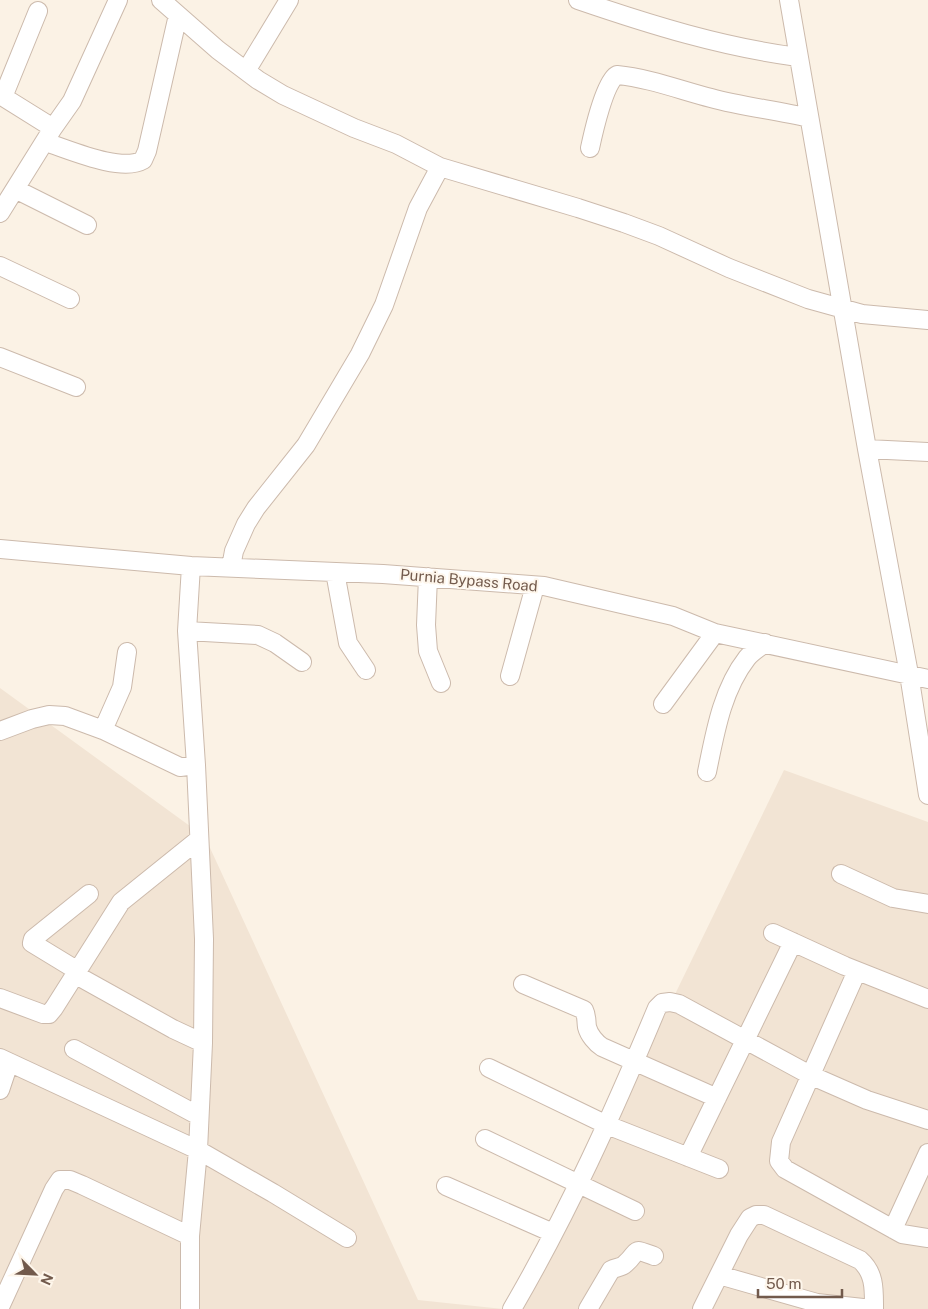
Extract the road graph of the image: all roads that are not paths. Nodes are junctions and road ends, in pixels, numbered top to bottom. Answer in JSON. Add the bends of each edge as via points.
{"nodes":[{"id":1,"x":118,"y":0,"type":"edge"},
{"id":2,"x":161,"y":0,"type":"edge"},
{"id":3,"x":289,"y":0,"type":"edge"},
{"id":4,"x":578,"y":0,"type":"edge"},
{"id":5,"x":789,"y":0,"type":"edge"},
{"id":6,"x":38,"y":11,"type":"dead end"},
{"id":7,"x":178,"y":15,"type":"junction"},
{"id":8,"x":798,"y":57,"type":"junction"},
{"id":9,"x":246,"y":70,"type":"junction"},
{"id":10,"x":2,"y":99,"type":"edge"},
{"id":11,"x":809,"y":118,"type":"junction"},
{"id":12,"x":49,"y":135,"type":"junction"},
{"id":13,"x":590,"y":148,"type":"dead end"},
{"id":14,"x":440,"y":167,"type":"junction"},
{"id":15,"x":16,"y":188,"type":"junction"},
{"id":16,"x":0,"y":213,"type":"edge"},
{"id":17,"x":87,"y":225,"type":"dead end"},
{"id":18,"x":0,"y":266,"type":"edge"},
{"id":19,"x":70,"y":299,"type":"dead end"},
{"id":20,"x":844,"y":310,"type":"junction"},
{"id":21,"x":928,"y":320,"type":"edge"},
{"id":22,"x":0,"y":357,"type":"edge"},
{"id":23,"x":76,"y":387,"type":"dead end"},
{"id":24,"x":867,"y":449,"type":"junction"},
{"id":25,"x":928,"y":452,"type":"edge"},
{"id":26,"x":0,"y":549,"type":"edge"},
{"id":27,"x":191,"y":566,"type":"junction"},
{"id":28,"x":231,"y":567,"type":"junction"},
{"id":29,"x":335,"y":572,"type":"junction"},
{"id":30,"x":428,"y":577,"type":"junction"},
{"id":31,"x":535,"y":586,"type":"junction"},
{"id":32,"x":187,"y":631,"type":"junction"},
{"id":33,"x":715,"y":633,"type":"junction"},
{"id":34,"x":765,"y":643,"type":"junction"},
{"id":35,"x":127,"y":652,"type":"dead end"},
{"id":36,"x":302,"y":662,"type":"dead end"},
{"id":37,"x":366,"y":670,"type":"dead end"},
{"id":38,"x":909,"y":674,"type":"junction"},
{"id":39,"x":510,"y":676,"type":"dead end"},
{"id":40,"x":928,"y":679,"type":"edge"},
{"id":41,"x":441,"y":683,"type":"dead end"},
{"id":42,"x":663,"y":704,"type":"dead end"},
{"id":43,"x":103,"y":730,"type":"junction"},
{"id":44,"x":0,"y":731,"type":"edge"},
{"id":45,"x":196,"y":765,"type":"junction"},
{"id":46,"x":707,"y":772,"type":"dead end"},
{"id":47,"x":928,"y":795,"type":"edge"},
{"id":48,"x":198,"y":840,"type":"junction"},
{"id":49,"x":841,"y":874,"type":"dead end"},
{"id":50,"x":89,"y":894,"type":"dead end"},
{"id":51,"x":928,"y":904,"type":"edge"},
{"id":52,"x":773,"y":933,"type":"dead end"},
{"id":53,"x":793,"y":942,"type":"junction"},
{"id":54,"x":857,"y":971,"type":"junction"},
{"id":55,"x":77,"y":973,"type":"junction"},
{"id":56,"x":523,"y":984,"type":"dead end"},
{"id":57,"x":0,"y":998,"type":"edge"},
{"id":58,"x":928,"y":999,"type":"edge"},
{"id":59,"x":745,"y":1040,"type":"junction"},
{"id":60,"x":203,"y":1043,"type":"junction"},
{"id":61,"x":74,"y":1049,"type":"dead end"},
{"id":62,"x":5,"y":1061,"type":"edge"},
{"id":63,"x":635,"y":1062,"type":"junction"},
{"id":64,"x":489,"y":1068,"type":"dead end"},
{"id":65,"x":810,"y":1075,"type":"junction"},
{"id":66,"x":0,"y":1090,"type":"edge"},
{"id":67,"x":718,"y":1098,"type":"junction"},
{"id":68,"x":199,"y":1116,"type":"junction"},
{"id":69,"x":928,"y":1120,"type":"edge"},
{"id":70,"x":607,"y":1125,"type":"junction"},
{"id":71,"x":485,"y":1139,"type":"dead end"},
{"id":72,"x":198,"y":1150,"type":"junction"},
{"id":73,"x":928,"y":1153,"type":"edge"},
{"id":74,"x":688,"y":1157,"type":"junction"},
{"id":75,"x":718,"y":1169,"type":"dead end"},
{"id":76,"x":578,"y":1183,"type":"junction"},
{"id":77,"x":446,"y":1186,"type":"dead end"},
{"id":78,"x":635,"y":1211,"type":"dead end"},
{"id":79,"x":894,"y":1229,"type":"junction"},
{"id":80,"x":553,"y":1233,"type":"junction"},
{"id":81,"x":190,"y":1236,"type":"junction"},
{"id":82,"x":347,"y":1238,"type":"dead end"},
{"id":83,"x":928,"y":1238,"type":"edge"},
{"id":84,"x":654,"y":1256,"type":"dead end"},
{"id":85,"x":719,"y":1275,"type":"junction"},
{"id":86,"x":0,"y":1307,"type":"edge"},
{"id":87,"x":190,"y":1309,"type":"edge"},
{"id":88,"x":512,"y":1309,"type":"edge"},
{"id":89,"x":588,"y":1309,"type":"edge"},
{"id":90,"x":702,"y":1309,"type":"edge"},
{"id":91,"x":873,"y":1309,"type":"edge"}],
"edges":[{"from":1,"to":12,"type":"street","via":[[77,92]]},
{"from":2,"to":7,"type":"street"},
{"from":3,"to":9,"type":"street"},
{"from":4,"to":8,"type":"street","via":[[688,36]]},
{"from":5,"to":8,"type":"street"},
{"from":6,"to":10,"type":"street"},
{"from":7,"to":9,"type":"street"},
{"from":7,"to":12,"type":"street","via":[[143,160],[130,165],[116,164]]},
{"from":8,"to":11,"type":"street"},
{"from":9,"to":14,"type":"street","via":[[283,95],[396,144]]},
{"from":10,"to":12,"type":"street"},
{"from":11,"to":13,"type":"street","via":[[617,75],[610,80]]},
{"from":11,"to":20,"type":"street"},
{"from":12,"to":15,"type":"street"},
{"from":14,"to":20,"type":"street","via":[[605,216],[753,278]]},
{"from":14,"to":28,"type":"street","via":[[418,208],[384,306],[360,354],[306,445],[246,524],[234,550]]},
{"from":15,"to":16,"type":"street"},
{"from":15,"to":17,"type":"street"},
{"from":18,"to":19,"type":"street"},
{"from":20,"to":21,"type":"street"},
{"from":20,"to":24,"type":"street"},
{"from":22,"to":23,"type":"street"},
{"from":24,"to":25,"type":"street"},
{"from":24,"to":38,"type":"street"},
{"from":26,"to":27,"type":"street","name":"Purnia Bypass Road"},
{"from":27,"to":28,"type":"street","name":"Purnia Bypass Road"},
{"from":27,"to":32,"type":"street"},
{"from":28,"to":29,"type":"street","name":"Purnia Bypass Road"},
{"from":29,"to":30,"type":"street","name":"Purnia Bypass Road"},
{"from":29,"to":37,"type":"street","via":[[348,643]]},
{"from":30,"to":31,"type":"street","name":"Purnia Bypass Road"},
{"from":30,"to":41,"type":"street","via":[[428,651]]},
{"from":31,"to":33,"type":"street","name":"Purnia Bypass Road","via":[[673,616]]},
{"from":31,"to":39,"type":"street"},
{"from":32,"to":36,"type":"street","via":[[258,635]]},
{"from":32,"to":45,"type":"street"},
{"from":33,"to":34,"type":"street","name":"Purnia Bypass Road"},
{"from":33,"to":42,"type":"street"},
{"from":34,"to":38,"type":"street","name":"Purnia Bypass Road"},
{"from":34,"to":46,"type":"street","via":[[748,656],[734,677],[716,725]]},
{"from":35,"to":43,"type":"street","via":[[122,687]]},
{"from":38,"to":40,"type":"street","name":"Purnia Bypass Road"},
{"from":38,"to":47,"type":"street"},
{"from":43,"to":44,"type":"street","via":[[65,716],[49,715]]},
{"from":43,"to":45,"type":"street","via":[[180,767]]},
{"from":45,"to":48,"type":"street"},
{"from":48,"to":55,"type":"street","via":[[122,902]]},
{"from":48,"to":60,"type":"street","via":[[204,939]]},
{"from":49,"to":51,"type":"street","via":[[893,898]]},
{"from":50,"to":55,"type":"street","via":[[32,943]]},
{"from":52,"to":53,"type":"street"},
{"from":53,"to":54,"type":"street"},
{"from":53,"to":59,"type":"street"},
{"from":54,"to":58,"type":"street"},
{"from":54,"to":65,"type":"street"},
{"from":55,"to":57,"type":"street","via":[[49,1014]]},
{"from":55,"to":60,"type":"street"},
{"from":56,"to":63,"type":"street","via":[[584,1010],[587,1029],[596,1042]]},
{"from":59,"to":63,"type":"street","via":[[680,1004],[662,1002]]},
{"from":59,"to":65,"type":"street"},
{"from":59,"to":67,"type":"street"},
{"from":60,"to":68,"type":"street"},
{"from":61,"to":68,"type":"street"},
{"from":62,"to":66,"type":"street"},
{"from":62,"to":72,"type":"street"},
{"from":63,"to":67,"type":"street"},
{"from":63,"to":70,"type":"street"},
{"from":64,"to":70,"type":"street"},
{"from":65,"to":69,"type":"street","via":[[867,1100]]},
{"from":65,"to":79,"type":"street","via":[[781,1142],[779,1161],[785,1168]]},
{"from":67,"to":74,"type":"street"},
{"from":68,"to":72,"type":"street"},
{"from":70,"to":74,"type":"street"},
{"from":70,"to":76,"type":"street"},
{"from":71,"to":76,"type":"street"},
{"from":72,"to":81,"type":"street"},
{"from":72,"to":82,"type":"street"},
{"from":73,"to":79,"type":"street"},
{"from":74,"to":75,"type":"street"},
{"from":76,"to":78,"type":"street"},
{"from":76,"to":80,"type":"street"},
{"from":77,"to":80,"type":"street"},
{"from":79,"to":83,"type":"street","via":[[902,1234]]},
{"from":80,"to":88,"type":"street"},
{"from":81,"to":86,"type":"street","via":[[82,1185],[60,1180]]},
{"from":81,"to":87,"type":"street"},
{"from":84,"to":89,"type":"street","via":[[638,1250],[623,1266],[611,1270]]},
{"from":85,"to":90,"type":"street"},
{"from":85,"to":91,"type":"street","via":[[817,1303]]},
{"from":85,"to":91,"type":"street","via":[[750,1218],[764,1215],[868,1266],[874,1283]]}]}
